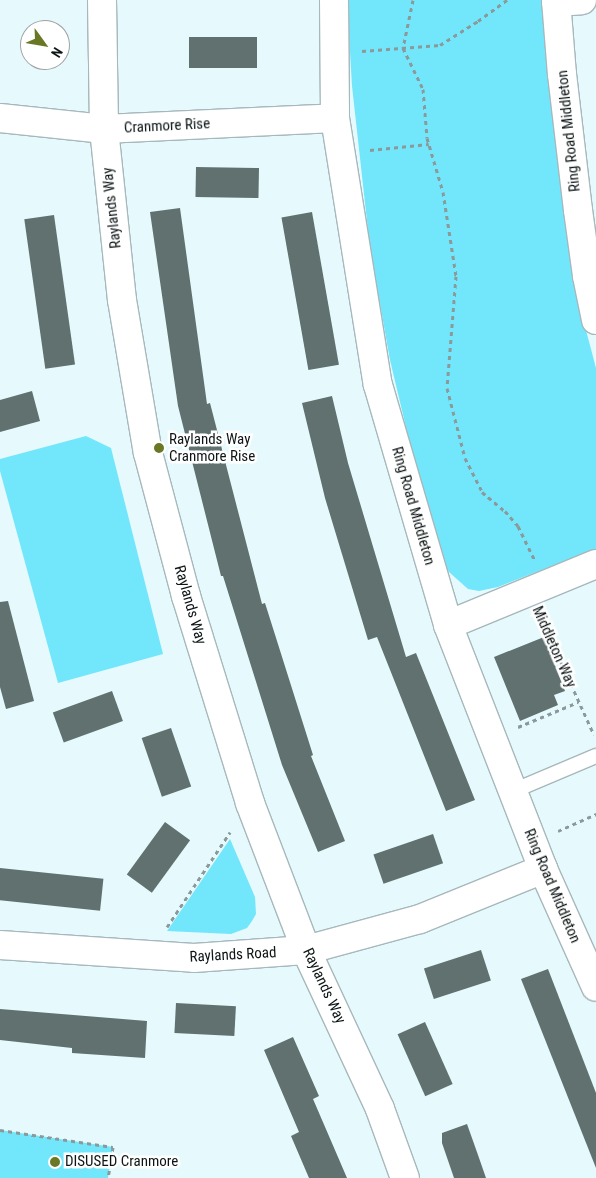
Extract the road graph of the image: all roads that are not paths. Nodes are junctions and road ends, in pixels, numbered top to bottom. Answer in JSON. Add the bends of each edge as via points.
{"nodes":[{"id":1,"x":102,"y":0,"type":"edge"},
{"id":2,"x":334,"y":0,"type":"edge"},
{"id":3,"x":565,"y":1,"type":"edge"},
{"id":4,"x":0,"y":118,"type":"edge"},
{"id":5,"x":335,"y":118,"type":"junction"},
{"id":6,"x":104,"y":129,"type":"junction"},
{"id":7,"x":596,"y":320,"type":"edge"},
{"id":8,"x":596,"y":564,"type":"edge"},
{"id":9,"x":448,"y":625,"type":"junction"},
{"id":10,"x":596,"y":756,"type":"edge"},
{"id":11,"x":513,"y":791,"type":"junction"},
{"id":12,"x":542,"y":869,"type":"junction"},
{"id":13,"x":0,"y":945,"type":"edge"},
{"id":14,"x":306,"y":950,"type":"junction"},
{"id":15,"x":596,"y":987,"type":"edge"},
{"id":16,"x":405,"y":1178,"type":"edge"}],
"edges":[{"from":1,"to":6,"type":"street","name":"Raylands Way"},
{"from":2,"to":5,"type":"street","name":"Ring Road Middleton"},
{"from":3,"to":7,"type":"street","name":"Ring Road Middleton","via":[[562,74],[587,276]]},
{"from":4,"to":6,"type":"street","name":"Cranmore Rise"},
{"from":5,"to":6,"type":"street","name":"Cranmore Rise"},
{"from":5,"to":9,"type":"street","name":"Ring Road Middleton","via":[[378,385]]},
{"from":6,"to":14,"type":"street","name":"Raylands Way","via":[[122,300],[148,453],[186,596],[250,803]]},
{"from":8,"to":9,"type":"street","name":"Middleton Way"},
{"from":9,"to":11,"type":"street","name":"Ring Road Middleton"},
{"from":10,"to":11,"type":"lane"},
{"from":11,"to":12,"type":"street","name":"Ring Road Middleton"},
{"from":12,"to":14,"type":"street","name":"Raylands Road","via":[[420,919]]},
{"from":12,"to":15,"type":"street","name":"Ring Road Middleton"},
{"from":13,"to":14,"type":"street","name":"Raylands Road","via":[[194,958]]},
{"from":14,"to":16,"type":"street","name":"Raylands Way","via":[[380,1109]]}]}
